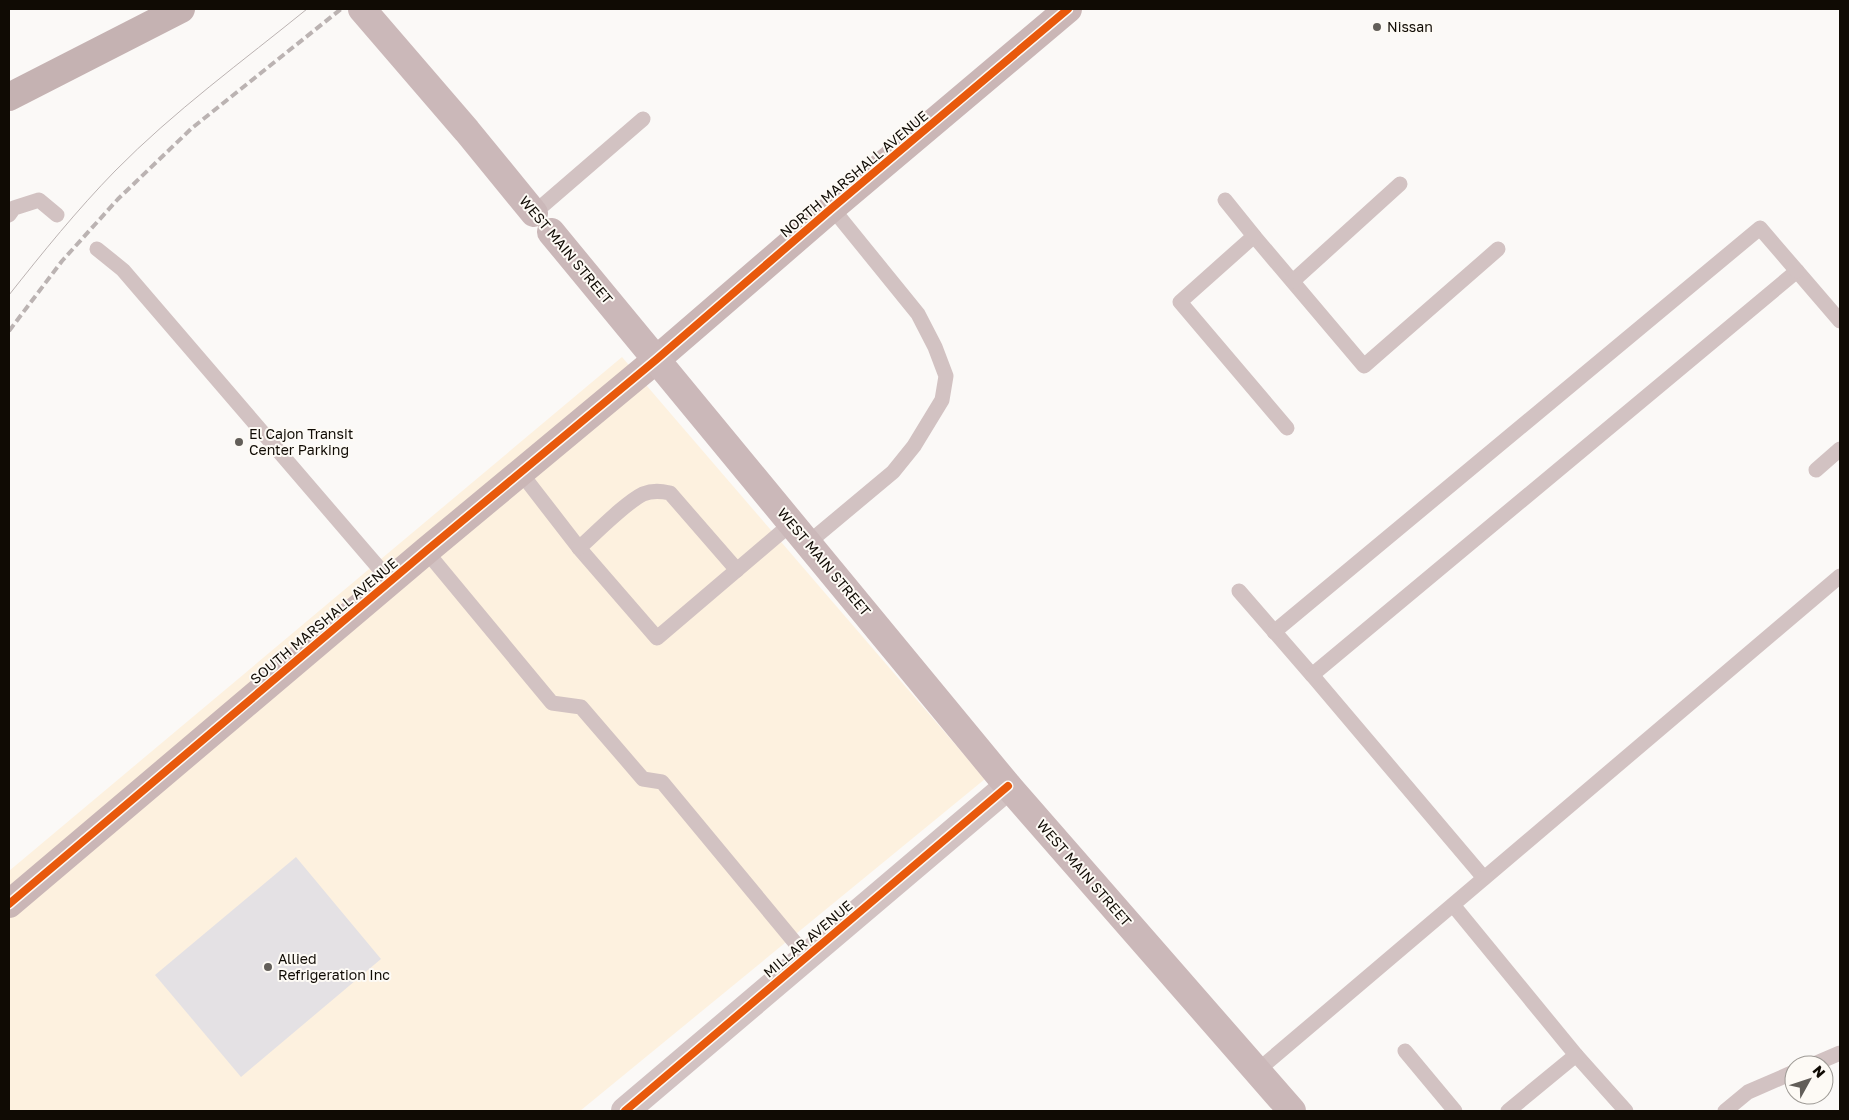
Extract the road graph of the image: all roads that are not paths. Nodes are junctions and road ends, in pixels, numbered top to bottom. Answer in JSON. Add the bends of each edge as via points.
{"nodes":[{"id":1,"x":181,"y":9,"type":"edge"},
{"id":2,"x":362,"y":9,"type":"edge"},
{"id":3,"x":1068,"y":9,"type":"edge"},
{"id":4,"x":9,"y":98,"type":"edge"},
{"id":5,"x":643,"y":119,"type":"dead end"},
{"id":6,"x":1400,"y":184,"type":"dead end"},
{"id":7,"x":1225,"y":200,"type":"dead end"},
{"id":8,"x":832,"y":208,"type":"junction"},
{"id":9,"x":9,"y":215,"type":"edge"},
{"id":10,"x":57,"y":215,"type":"dead end"},
{"id":11,"x":543,"y":223,"type":"junction"},
{"id":12,"x":1254,"y":236,"type":"junction"},
{"id":13,"x":97,"y":249,"type":"dead end"},
{"id":14,"x":1498,"y":249,"type":"dead end"},
{"id":15,"x":1796,"y":271,"type":"junction"},
{"id":16,"x":1293,"y":281,"type":"junction"},
{"id":17,"x":1840,"y":321,"type":"edge"},
{"id":18,"x":657,"y":359,"type":"junction"},
{"id":19,"x":1287,"y":428,"type":"dead end"},
{"id":20,"x":1840,"y":449,"type":"edge"},
{"id":21,"x":1816,"y":470,"type":"dead end"},
{"id":22,"x":521,"y":473,"type":"junction"},
{"id":23,"x":800,"y":533,"type":"junction"},
{"id":24,"x":580,"y":548,"type":"junction"},
{"id":25,"x":426,"y":551,"type":"junction"},
{"id":26,"x":737,"y":570,"type":"junction"},
{"id":27,"x":1840,"y":576,"type":"edge"},
{"id":28,"x":391,"y":582,"type":"junction"},
{"id":29,"x":1239,"y":591,"type":"dead end"},
{"id":30,"x":1274,"y":632,"type":"junction"},
{"id":31,"x":1312,"y":675,"type":"junction"},
{"id":32,"x":1008,"y":786,"type":"junction"},
{"id":33,"x":1484,"y":878,"type":"junction"},
{"id":34,"x":9,"y":904,"type":"edge"},
{"id":35,"x":1453,"y":904,"type":"junction"},
{"id":36,"x":807,"y":956,"type":"junction"},
{"id":37,"x":1405,"y":1052,"type":"dead end"},
{"id":38,"x":1576,"y":1054,"type":"junction"},
{"id":39,"x":1257,"y":1071,"type":"junction"},
{"id":40,"x":1784,"y":1076,"type":"edge"},
{"id":41,"x":625,"y":1111,"type":"edge"},
{"id":42,"x":1292,"y":1111,"type":"edge"},
{"id":43,"x":1455,"y":1111,"type":"edge"},
{"id":44,"x":1508,"y":1111,"type":"edge"},
{"id":45,"x":1626,"y":1111,"type":"edge"},
{"id":46,"x":1725,"y":1111,"type":"edge"}],
"edges":[{"from":1,"to":4,"type":"highway"},
{"from":2,"to":11,"type":"main road","name":"WEST MAIN STREET"},
{"from":3,"to":8,"type":"main road","name":"NORTH MARSHALL AVENUE"},
{"from":5,"to":11,"type":"lane"},
{"from":6,"to":16,"type":"lane"},
{"from":7,"to":12,"type":"lane"},
{"from":8,"to":18,"type":"main road","name":"NORTH MARSHALL AVENUE"},
{"from":8,"to":23,"type":"lane","via":[[918,314],[936,347],[946,376],[942,400],[914,446],[893,472]]},
{"from":9,"to":10,"type":"lane","via":[[14,208],[39,200]]},
{"from":11,"to":18,"type":"main road","name":"WEST MAIN STREET"},
{"from":12,"to":16,"type":"lane"},
{"from":12,"to":19,"type":"lane","via":[[1180,302]]},
{"from":13,"to":28,"type":"lane","via":[[123,270]]},
{"from":14,"to":16,"type":"lane","via":[[1364,366]]},
{"from":15,"to":17,"type":"lane"},
{"from":15,"to":30,"type":"lane","via":[[1760,228]]},
{"from":15,"to":31,"type":"lane"},
{"from":18,"to":22,"type":"main road","name":"SOUTH MARSHALL AVENUE"},
{"from":18,"to":23,"type":"main road","name":"WEST MAIN STREET"},
{"from":20,"to":21,"type":"lane"},
{"from":22,"to":24,"type":"lane"},
{"from":22,"to":25,"type":"main road","name":"SOUTH MARSHALL AVENUE"},
{"from":23,"to":26,"type":"lane"},
{"from":23,"to":32,"type":"main road","name":"WEST MAIN STREET"},
{"from":24,"to":26,"type":"lane","via":[[633,500],[658,490],[670,494]]},
{"from":24,"to":26,"type":"lane","via":[[657,638]]},
{"from":25,"to":28,"type":"main road","name":"SOUTH MARSHALL AVENUE"},
{"from":25,"to":36,"type":"lane","via":[[552,703],[581,707],[643,779],[662,782]]},
{"from":27,"to":33,"type":"lane"},
{"from":28,"to":34,"type":"main road","name":"SOUTH MARSHALL AVENUE"},
{"from":29,"to":30,"type":"lane"},
{"from":30,"to":31,"type":"lane"},
{"from":31,"to":33,"type":"lane"},
{"from":32,"to":36,"type":"street","name":"MILLAR AVENUE"},
{"from":32,"to":39,"type":"main road","name":"WEST MAIN STREET"},
{"from":33,"to":35,"type":"lane"},
{"from":35,"to":38,"type":"lane"},
{"from":35,"to":39,"type":"lane"},
{"from":36,"to":41,"type":"street","name":"MILLAR AVENUE"},
{"from":37,"to":43,"type":"lane"},
{"from":38,"to":44,"type":"lane"},
{"from":38,"to":45,"type":"lane"},
{"from":39,"to":42,"type":"main road","name":"WEST MAIN STREET"},
{"from":40,"to":46,"type":"lane","via":[[1748,1092]]}]}
